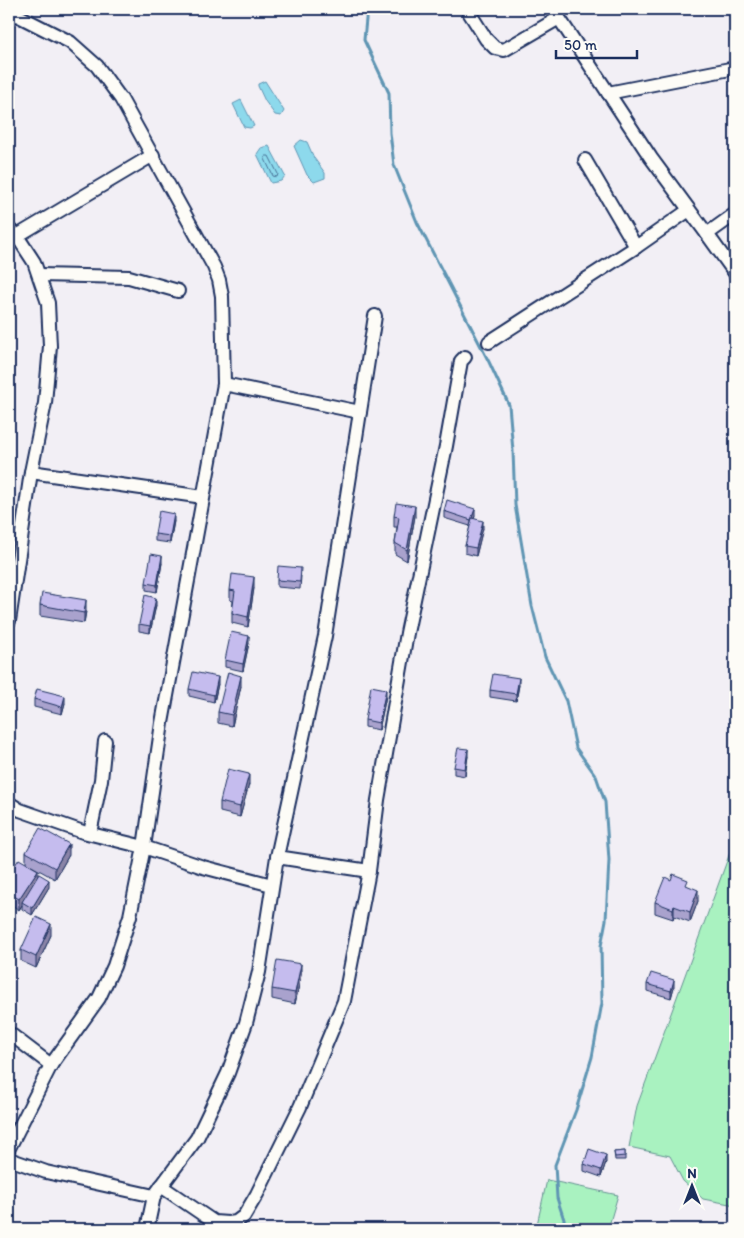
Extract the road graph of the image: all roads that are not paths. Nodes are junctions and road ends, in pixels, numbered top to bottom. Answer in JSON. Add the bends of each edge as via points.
{"nodes":[{"id":1,"x":467,"y":9,"type":"edge"},
{"id":2,"x":9,"y":11,"type":"edge"},
{"id":3,"x":556,"y":13,"type":"edge"},
{"id":4,"x":735,"y":68,"type":"edge"},
{"id":5,"x":608,"y":93,"type":"junction"},
{"id":6,"x":153,"y":155,"type":"junction"},
{"id":7,"x":584,"y":160,"type":"dead end"},
{"id":8,"x":688,"y":210,"type":"junction"},
{"id":9,"x":735,"y":214,"type":"edge"},
{"id":10,"x":13,"y":233,"type":"edge"},
{"id":11,"x":707,"y":234,"type":"junction"},
{"id":12,"x":636,"y":248,"type":"junction"},
{"id":13,"x":735,"y":273,"type":"edge"},
{"id":14,"x":39,"y":275,"type":"junction"},
{"id":15,"x":178,"y":291,"type":"dead end"},
{"id":16,"x":375,"y":316,"type":"dead end"},
{"id":17,"x":489,"y":342,"type":"dead end"},
{"id":18,"x":465,"y":356,"type":"dead end"},
{"id":19,"x":224,"y":384,"type":"junction"},
{"id":20,"x":360,"y":412,"type":"junction"},
{"id":21,"x":31,"y":472,"type":"junction"},
{"id":22,"x":203,"y":496,"type":"junction"},
{"id":23,"x":11,"y":594,"type":"edge"},
{"id":24,"x":9,"y":621,"type":"edge"},
{"id":25,"x":105,"y":741,"type":"dead end"},
{"id":26,"x":9,"y":803,"type":"edge"},
{"id":27,"x":90,"y":833,"type":"junction"},
{"id":28,"x":144,"y":847,"type":"junction"},
{"id":29,"x":277,"y":857,"type":"junction"},
{"id":30,"x":369,"y":871,"type":"junction"},
{"id":31,"x":272,"y":885,"type":"junction"},
{"id":32,"x":9,"y":1034,"type":"edge"},
{"id":33,"x":51,"y":1065,"type":"junction"},
{"id":34,"x":9,"y":1148,"type":"edge"},
{"id":35,"x":9,"y":1159,"type":"edge"},
{"id":36,"x":158,"y":1191,"type":"junction"},
{"id":37,"x":147,"y":1229,"type":"edge"}],
"edges":[{"from":1,"to":3,"type":"street","via":[[486,39],[495,48],[504,50]]},
{"from":2,"to":6,"type":"street","via":[[70,42],[98,66]]},
{"from":3,"to":5,"type":"street"},
{"from":4,"to":5,"type":"street"},
{"from":5,"to":8,"type":"street"},
{"from":6,"to":10,"type":"street"},
{"from":6,"to":19,"type":"street","via":[[219,280]]},
{"from":7,"to":12,"type":"street"},
{"from":8,"to":11,"type":"street"},
{"from":8,"to":12,"type":"street"},
{"from":9,"to":11,"type":"street"},
{"from":10,"to":14,"type":"street","via":[[34,262]]},
{"from":11,"to":13,"type":"street"},
{"from":12,"to":17,"type":"street"},
{"from":14,"to":15,"type":"street","via":[[130,277]]},
{"from":14,"to":21,"type":"street","via":[[48,303],[50,346],[45,403]]},
{"from":16,"to":20,"type":"street"},
{"from":18,"to":30,"type":"street","via":[[461,361],[407,633]]},
{"from":19,"to":20,"type":"street"},
{"from":19,"to":22,"type":"street"},
{"from":20,"to":29,"type":"street","via":[[325,636]]},
{"from":21,"to":22,"type":"street"},
{"from":21,"to":23,"type":"street"},
{"from":22,"to":28,"type":"street","via":[[162,723]]},
{"from":23,"to":24,"type":"street"},
{"from":25,"to":27,"type":"street"},
{"from":26,"to":27,"type":"street","via":[[20,810]]},
{"from":27,"to":28,"type":"street"},
{"from":28,"to":31,"type":"street","via":[[202,867]]},
{"from":28,"to":33,"type":"street","via":[[130,916],[114,966],[99,998]]},
{"from":29,"to":30,"type":"street"},
{"from":29,"to":31,"type":"street"},
{"from":30,"to":36,"type":"street","via":[[344,1001],[300,1107],[244,1216],[236,1222],[214,1222]]},
{"from":31,"to":36,"type":"street","via":[[259,972],[246,1023],[228,1073],[197,1138]]},
{"from":32,"to":33,"type":"street"},
{"from":33,"to":34,"type":"street"},
{"from":35,"to":36,"type":"street","via":[[46,1172]]},
{"from":36,"to":37,"type":"street"}]}
